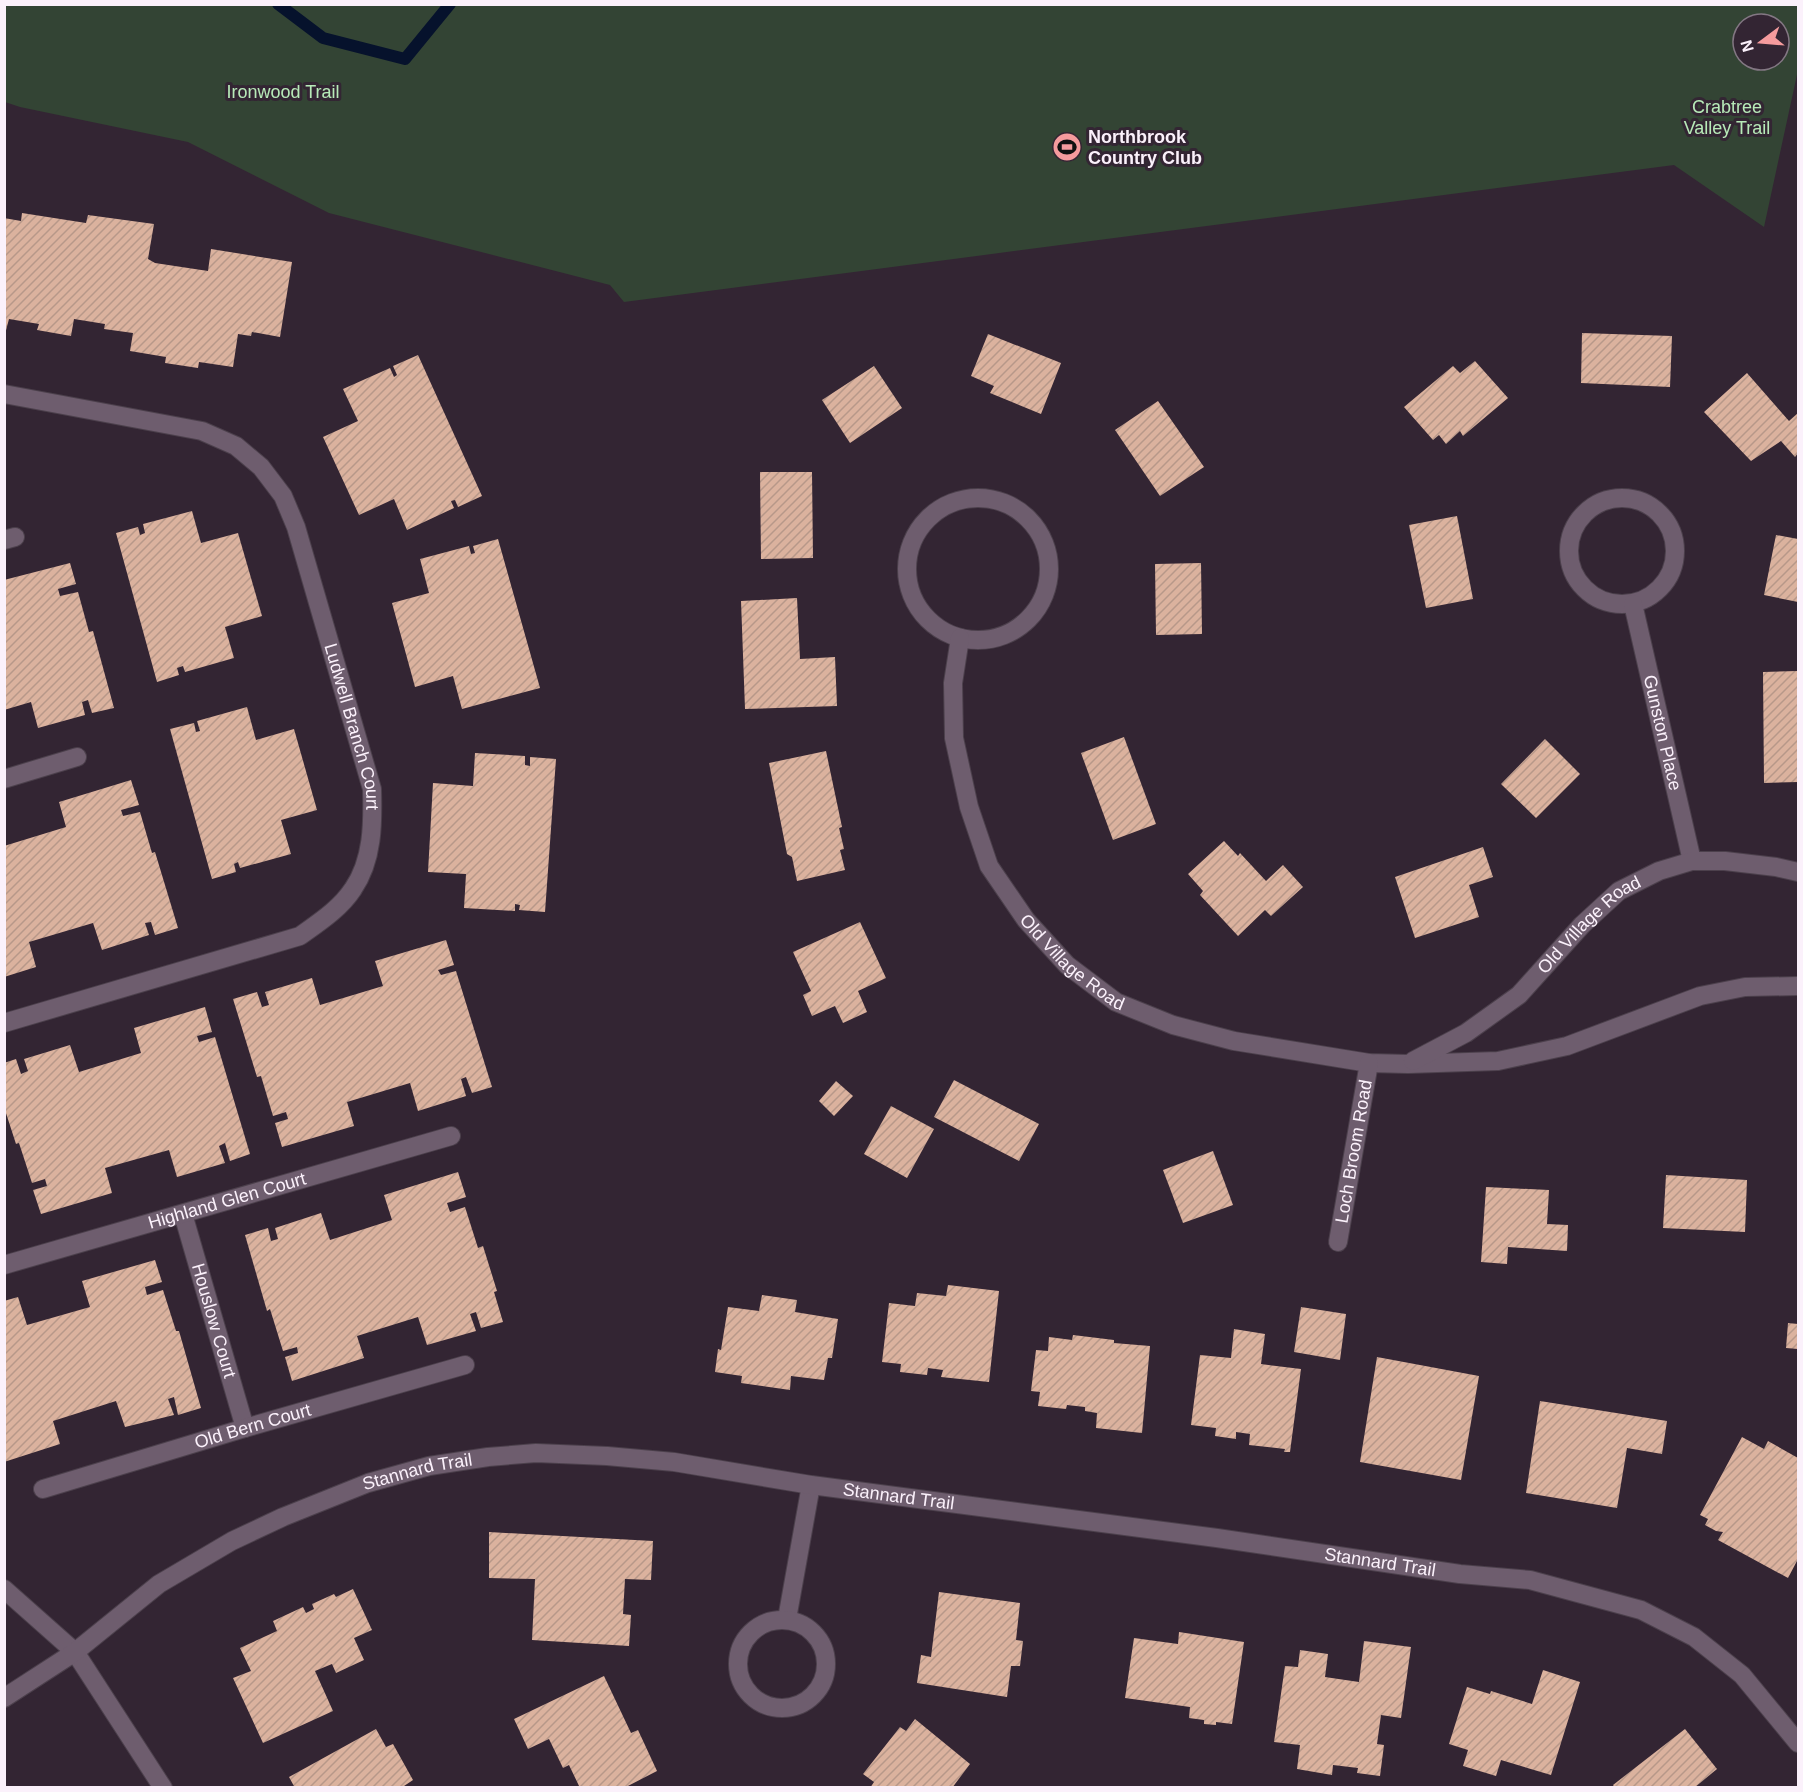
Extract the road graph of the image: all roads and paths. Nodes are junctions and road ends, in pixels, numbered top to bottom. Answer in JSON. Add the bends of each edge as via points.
{"nodes":[{"id":1,"x":4,"y":394,"type":"edge"},
{"id":2,"x":1633,"y":604,"type":"junction"},
{"id":3,"x":960,"y":638,"type":"junction"},
{"id":4,"x":77,"y":757,"type":"dead end"},
{"id":5,"x":4,"y":779,"type":"edge"},
{"id":6,"x":1692,"y":861,"type":"junction"},
{"id":7,"x":1798,"y":872,"type":"edge"},
{"id":8,"x":1798,"y":986,"type":"edge"},
{"id":9,"x":4,"y":1023,"type":"edge"},
{"id":10,"x":1369,"y":1063,"type":"junction"},
{"id":11,"x":1408,"y":1064,"type":"junction"},
{"id":12,"x":451,"y":1136,"type":"dead end"},
{"id":13,"x":183,"y":1214,"type":"junction"},
{"id":14,"x":1338,"y":1242,"type":"dead end"},
{"id":15,"x":4,"y":1265,"type":"edge"},
{"id":16,"x":465,"y":1365,"type":"dead end"},
{"id":17,"x":245,"y":1428,"type":"junction"},
{"id":18,"x":811,"y":1485,"type":"junction"},
{"id":19,"x":43,"y":1489,"type":"dead end"},
{"id":20,"x":4,"y":1589,"type":"edge"},
{"id":21,"x":787,"y":1620,"type":"junction"},
{"id":22,"x":75,"y":1652,"type":"junction"},
{"id":23,"x":4,"y":1698,"type":"edge"},
{"id":24,"x":1798,"y":1743,"type":"edge"},
{"id":25,"x":164,"y":1788,"type":"edge"}],
"edges":[{"from":1,"to":9,"type":"street","name":"Ludwell Branch Court","via":[[202,431],[236,446],[261,467],[283,496],[296,527],[372,789],[373,822],[368,857],[353,890],[328,916],[300,936]]},
{"from":2,"to":2,"type":"street","via":[[1660,590],[1672,572],[1675,539],[1660,513],[1638,500],[1613,498],[1587,511],[1574,528],[1569,559],[1579,582],[1595,597],[1614,605]]},
{"from":2,"to":6,"type":"street","name":"Gunston Place"},
{"from":3,"to":3,"type":"street","via":[[985,640],[1006,635],[1026,622],[1038,608],[1049,575],[1042,537],[1018,510],[988,498],[951,502],[926,520],[910,547],[907,564],[916,604],[932,623]]},
{"from":3,"to":10,"type":"street","name":"Old Village Road","via":[[953,683],[954,738],[969,807],[989,866],[1026,920],[1067,965],[1116,1002],[1173,1025],[1234,1041]]},
{"from":4,"to":5,"type":"street"},
{"from":6,"to":7,"type":"street","name":"Old Village Road","via":[[1725,861]]},
{"from":6,"to":11,"type":"street","name":"Old Village Road","via":[[1659,871],[1619,891],[1582,925],[1520,994],[1466,1034]]},
{"from":8,"to":11,"type":"street","name":"Old Village Road","via":[[1745,987],[1700,996],[1567,1046],[1498,1061]]},
{"from":10,"to":11,"type":"street","name":"Old Village Road"},
{"from":10,"to":14,"type":"street","name":"Loch Broom Road"},
{"from":12,"to":13,"type":"street","name":"Highland Glen Court"},
{"from":13,"to":15,"type":"street","name":"Highland Glen Court"},
{"from":13,"to":17,"type":"street","name":"Houslow Court"},
{"from":16,"to":17,"type":"street","name":"Old Bern Court"},
{"from":17,"to":19,"type":"street","name":"Old Bern Court"},
{"from":18,"to":21,"type":"street"},
{"from":18,"to":22,"type":"street","name":"Stannard Trail","via":[[674,1462],[584,1455],[536,1453],[429,1466],[368,1483],[232,1541],[159,1584]]},
{"from":18,"to":24,"type":"street","name":"Stannard Trail","via":[[1460,1574],[1530,1580],[1641,1610],[1694,1637],[1742,1675]]},
{"from":20,"to":22,"type":"street"},
{"from":21,"to":21,"type":"street","via":[[762,1624],[749,1633],[737,1659],[747,1693],[762,1705],[787,1710],[807,1702],[825,1673],[824,1651],[817,1637],[802,1624]]},
{"from":22,"to":23,"type":"street","name":"Stannard Trail"},
{"from":22,"to":25,"type":"street"}]}
